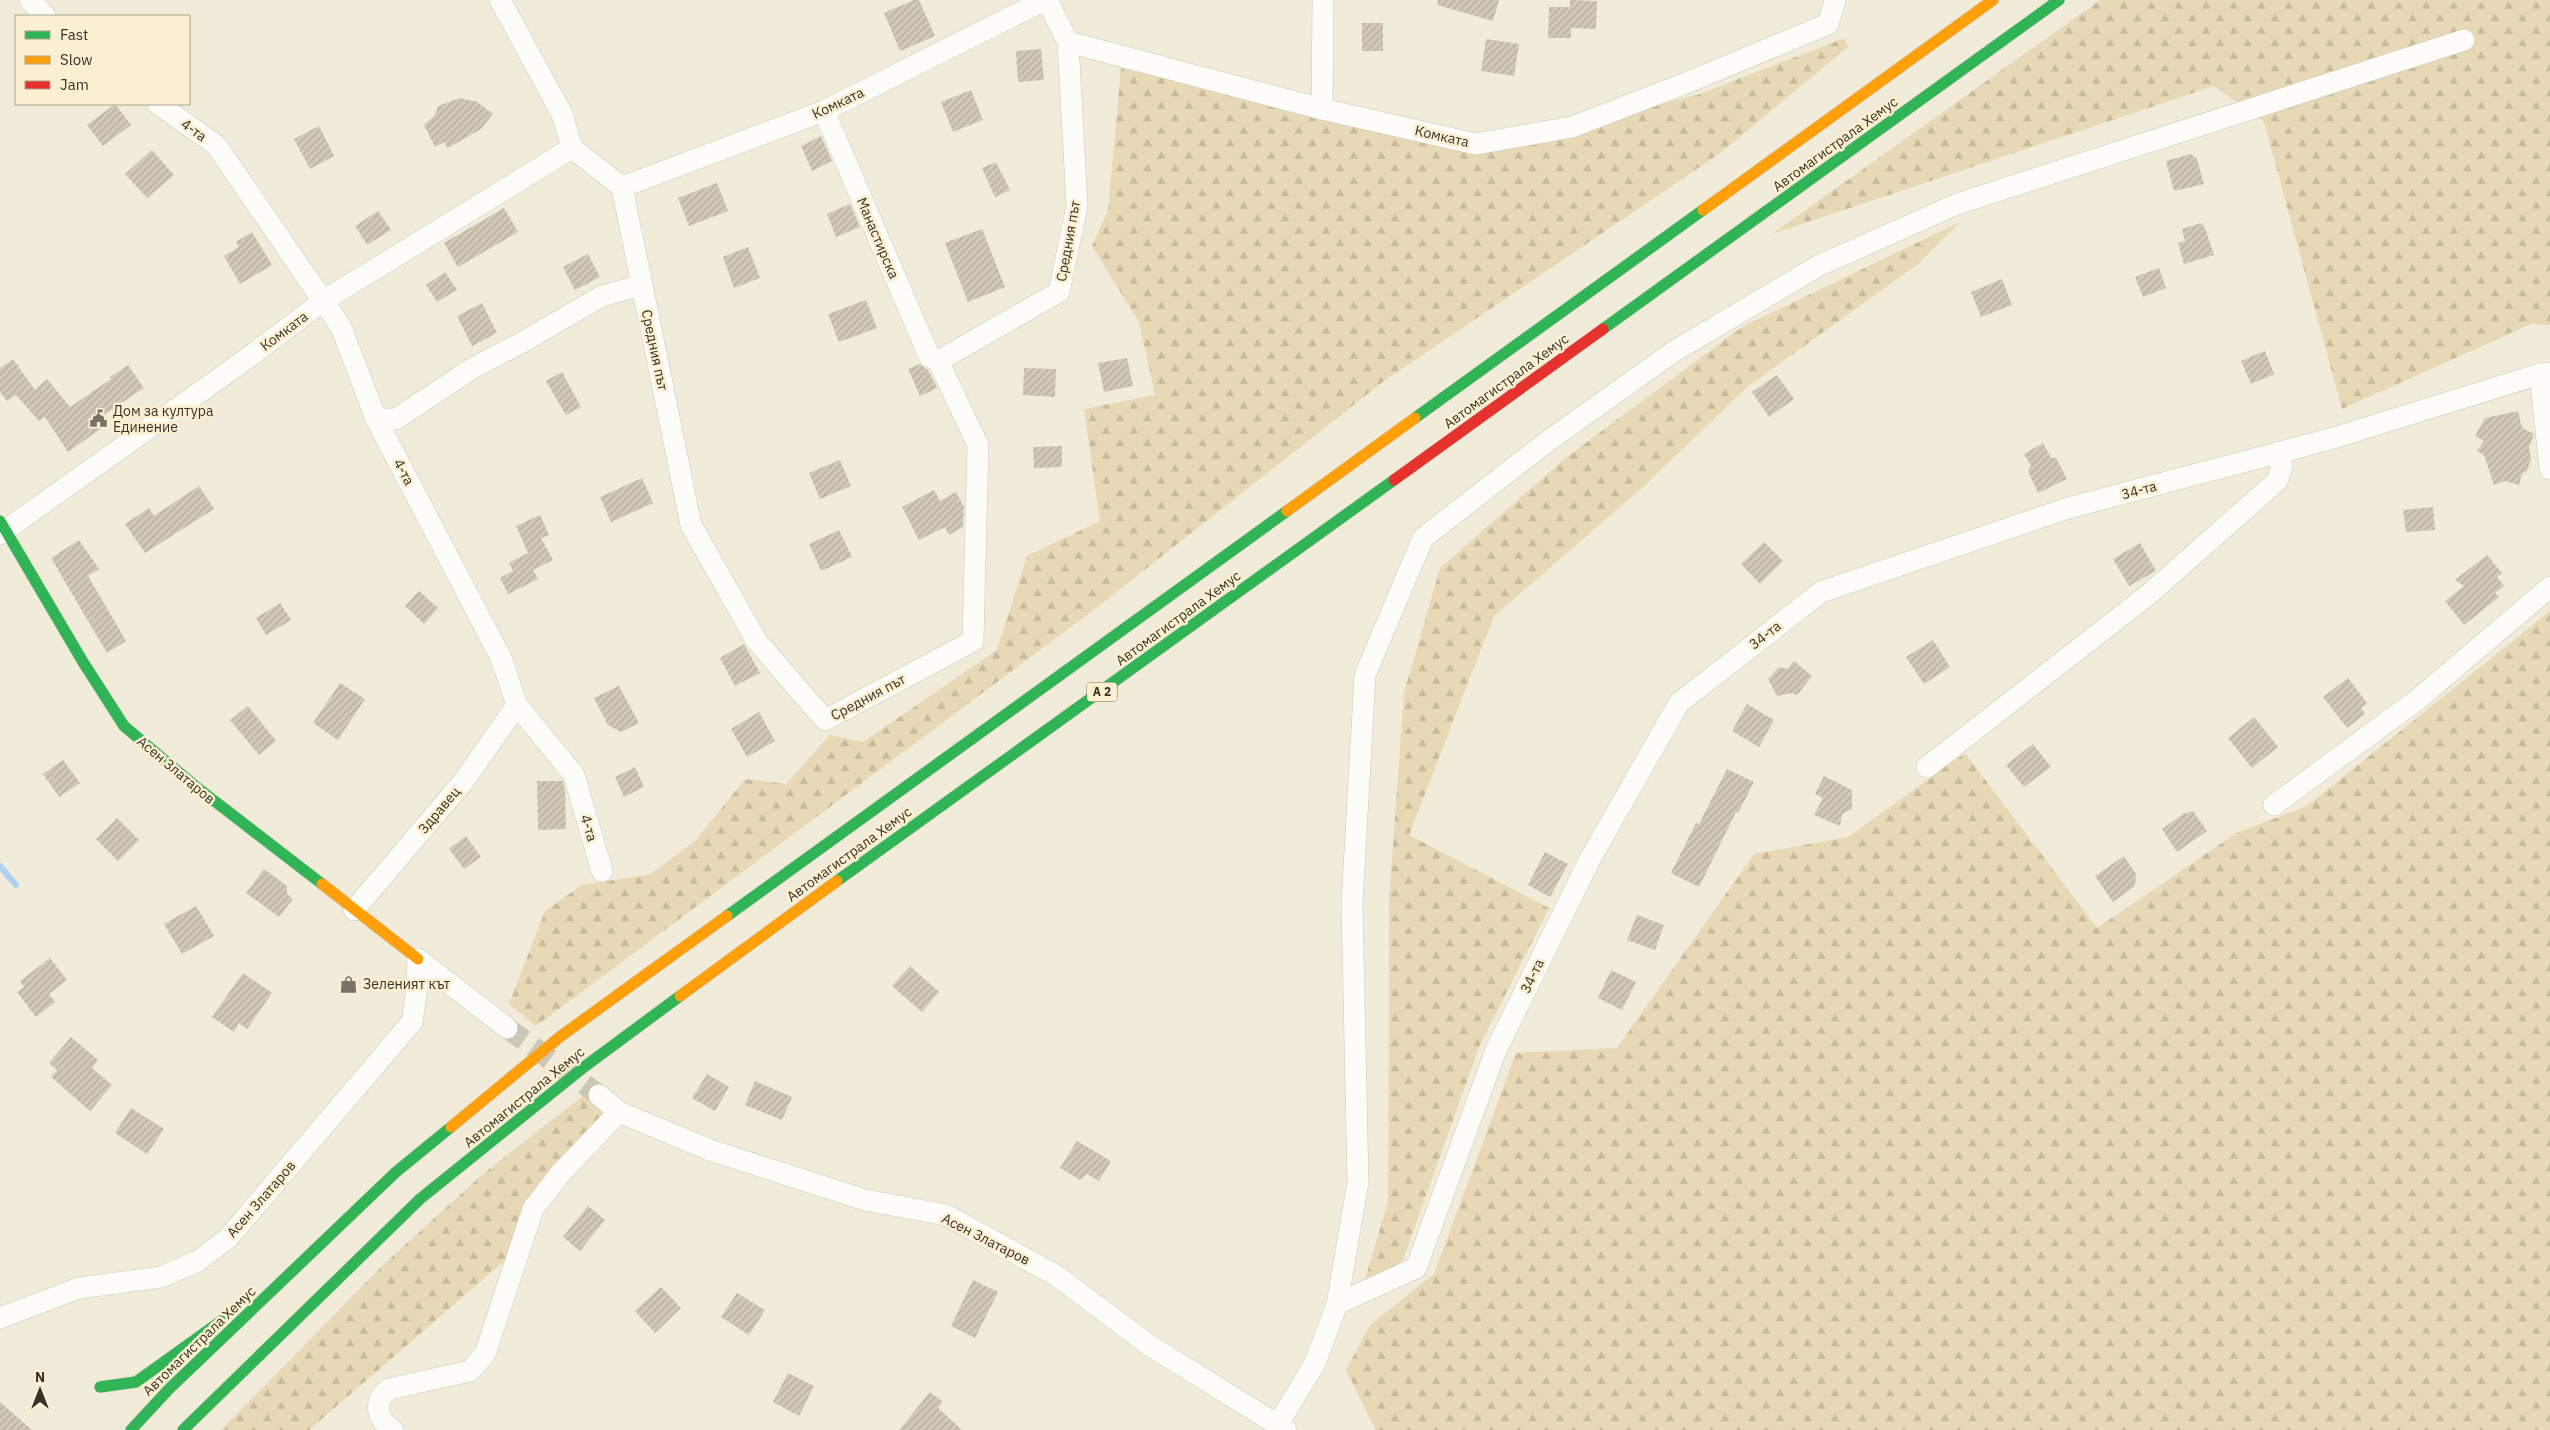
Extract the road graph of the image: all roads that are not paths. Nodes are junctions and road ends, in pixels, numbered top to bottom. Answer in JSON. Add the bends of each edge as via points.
{"nodes":[{"id":1,"x":30,"y":0,"type":"edge"},
{"id":2,"x":500,"y":0,"type":"edge"},
{"id":3,"x":1046,"y":0,"type":"edge"},
{"id":4,"x":1323,"y":0,"type":"edge"},
{"id":5,"x":1835,"y":0,"type":"edge"},
{"id":6,"x":1993,"y":0,"type":"edge"},
{"id":7,"x":2060,"y":0,"type":"edge"},
{"id":8,"x":1959,"y":9,"type":"dead end"},
{"id":9,"x":44,"y":15,"type":"edge"},
{"id":10,"x":1955,"y":27,"type":"junction"},
{"id":11,"x":2464,"y":40,"type":"dead end"},
{"id":12,"x":1068,"y":42,"type":"junction"},
{"id":13,"x":159,"y":105,"type":"edge"},
{"id":14,"x":1322,"y":109,"type":"junction"},
{"id":15,"x":824,"y":111,"type":"junction"},
{"id":16,"x":572,"y":148,"type":"junction"},
{"id":17,"x":622,"y":187,"type":"junction"},
{"id":18,"x":641,"y":285,"type":"junction"},
{"id":19,"x":323,"y":301,"type":"junction"},
{"id":20,"x":938,"y":361,"type":"junction"},
{"id":21,"x":2545,"y":374,"type":"edge"},
{"id":22,"x":376,"y":419,"type":"junction"},
{"id":23,"x":2276,"y":453,"type":"junction"},
{"id":24,"x":2550,"y":469,"type":"edge"},
{"id":25,"x":2,"y":529,"type":"edge"},
{"id":26,"x":2550,"y":587,"type":"edge"},
{"id":27,"x":517,"y":706,"type":"junction"},
{"id":28,"x":1927,"y":767,"type":"dead end"},
{"id":29,"x":2274,"y":805,"type":"dead end"},
{"id":30,"x":602,"y":871,"type":"dead end"},
{"id":31,"x":354,"y":910,"type":"junction"},
{"id":32,"x":418,"y":959,"type":"junction"},
{"id":33,"x":507,"y":1028,"type":"tunnel mouth"},
{"id":34,"x":599,"y":1095,"type":"tunnel mouth"},
{"id":35,"x":619,"y":1112,"type":"junction"},
{"id":36,"x":305,"y":1260,"type":"junction"},
{"id":37,"x":1337,"y":1304,"type":"junction"},
{"id":38,"x":0,"y":1318,"type":"edge"},
{"id":39,"x":100,"y":1387,"type":"dead end"},
{"id":40,"x":1282,"y":1427,"type":"edge"},
{"id":41,"x":131,"y":1430,"type":"edge"},
{"id":42,"x":183,"y":1430,"type":"edge"},
{"id":43,"x":393,"y":1430,"type":"edge"}],
"edges":[{"from":1,"to":9,"type":"street"},
{"from":2,"to":16,"type":"street","via":[[562,114]]},
{"from":3,"to":12,"type":"street","name":"Комката"},
{"from":3,"to":15,"type":"street","name":"Комката"},
{"from":4,"to":14,"type":"street"},
{"from":5,"to":14,"type":"street","name":"Комката","via":[[1828,24],[1572,127],[1476,144]]},
{"from":6,"to":10,"type":"main road","name":"Автомагистрала Хемус"},
{"from":7,"to":42,"type":"main road","name":"Автомагистрала Хемус","number":"A 2","via":[[584,1067],[420,1199]]},
{"from":8,"to":10,"type":"main road"},
{"from":10,"to":36,"type":"main road","name":"Автомагистрала Хемус","via":[[561,1036],[396,1172]]},
{"from":11,"to":37,"type":"street","via":[[1957,204],[1818,266],[1673,352],[1544,444],[1423,538],[1365,675],[1352,904],[1358,1182]]},
{"from":12,"to":14,"type":"street","name":"Комката"},
{"from":12,"to":20,"type":"street","name":"Средния път","via":[[1077,206],[1059,292]]},
{"from":13,"to":19,"type":"street","name":"4-та","via":[[216,145]]},
{"from":15,"to":17,"type":"street","name":"Комката"},
{"from":15,"to":20,"type":"street","name":"Манастирска","via":[[929,356]]},
{"from":16,"to":17,"type":"street"},
{"from":16,"to":19,"type":"street","name":"Комката"},
{"from":17,"to":18,"type":"street","name":"Средния път"},
{"from":18,"to":20,"type":"street","name":"Средния път","via":[[692,525],[756,640],[825,720],[973,641],[978,445]]},
{"from":18,"to":22,"type":"street","via":[[602,296],[472,368],[396,419]]},
{"from":19,"to":22,"type":"street","name":"4-та","via":[[341,327]]},
{"from":19,"to":25,"type":"street","name":"Комката","via":[[252,355]]},
{"from":21,"to":23,"type":"street","name":"34-та"},
{"from":21,"to":24,"type":"street","name":"34-та"},
{"from":22,"to":27,"type":"street","name":"4-та","via":[[501,658]]},
{"from":23,"to":28,"type":"street","via":[[2282,466],[2277,481],[2148,595]]},
{"from":23,"to":37,"type":"street","name":"34-та","via":[[2068,508],[1820,592],[1679,703],[1590,858],[1496,1050],[1416,1268]]},
{"from":25,"to":31,"type":"main road","name":"Асен Златаров","via":[[124,726]]},
{"from":26,"to":29,"type":"street","via":[[2417,700]]},
{"from":27,"to":30,"type":"street","name":"4-та","via":[[574,775]]},
{"from":27,"to":31,"type":"street","name":"Здравец","via":[[462,782]]},
{"from":31,"to":32,"type":"main road","name":"Асен Златаров"},
{"from":32,"to":33,"type":"street","name":"Асен Златаров"},
{"from":32,"to":38,"type":"street","name":"Асен Златаров","via":[[412,1022],[228,1238],[198,1261],[161,1277],[79,1288]]},
{"from":34,"to":35,"type":"street","name":"Асен Златаров"},
{"from":35,"to":40,"type":"street","name":"Асен Златаров","via":[[710,1150],[864,1200],[946,1215],[1057,1276],[1149,1345]]},
{"from":35,"to":43,"type":"street","via":[[560,1174],[533,1209],[485,1354],[470,1371],[389,1389],[382,1395],[377,1408],[379,1416]]},
{"from":36,"to":39,"type":"main road","via":[[136,1382]]},
{"from":36,"to":41,"type":"main road","name":"Автомагистрала Хемус","via":[[169,1389]]},
{"from":37,"to":40,"type":"street","via":[[1315,1363]]}]}
